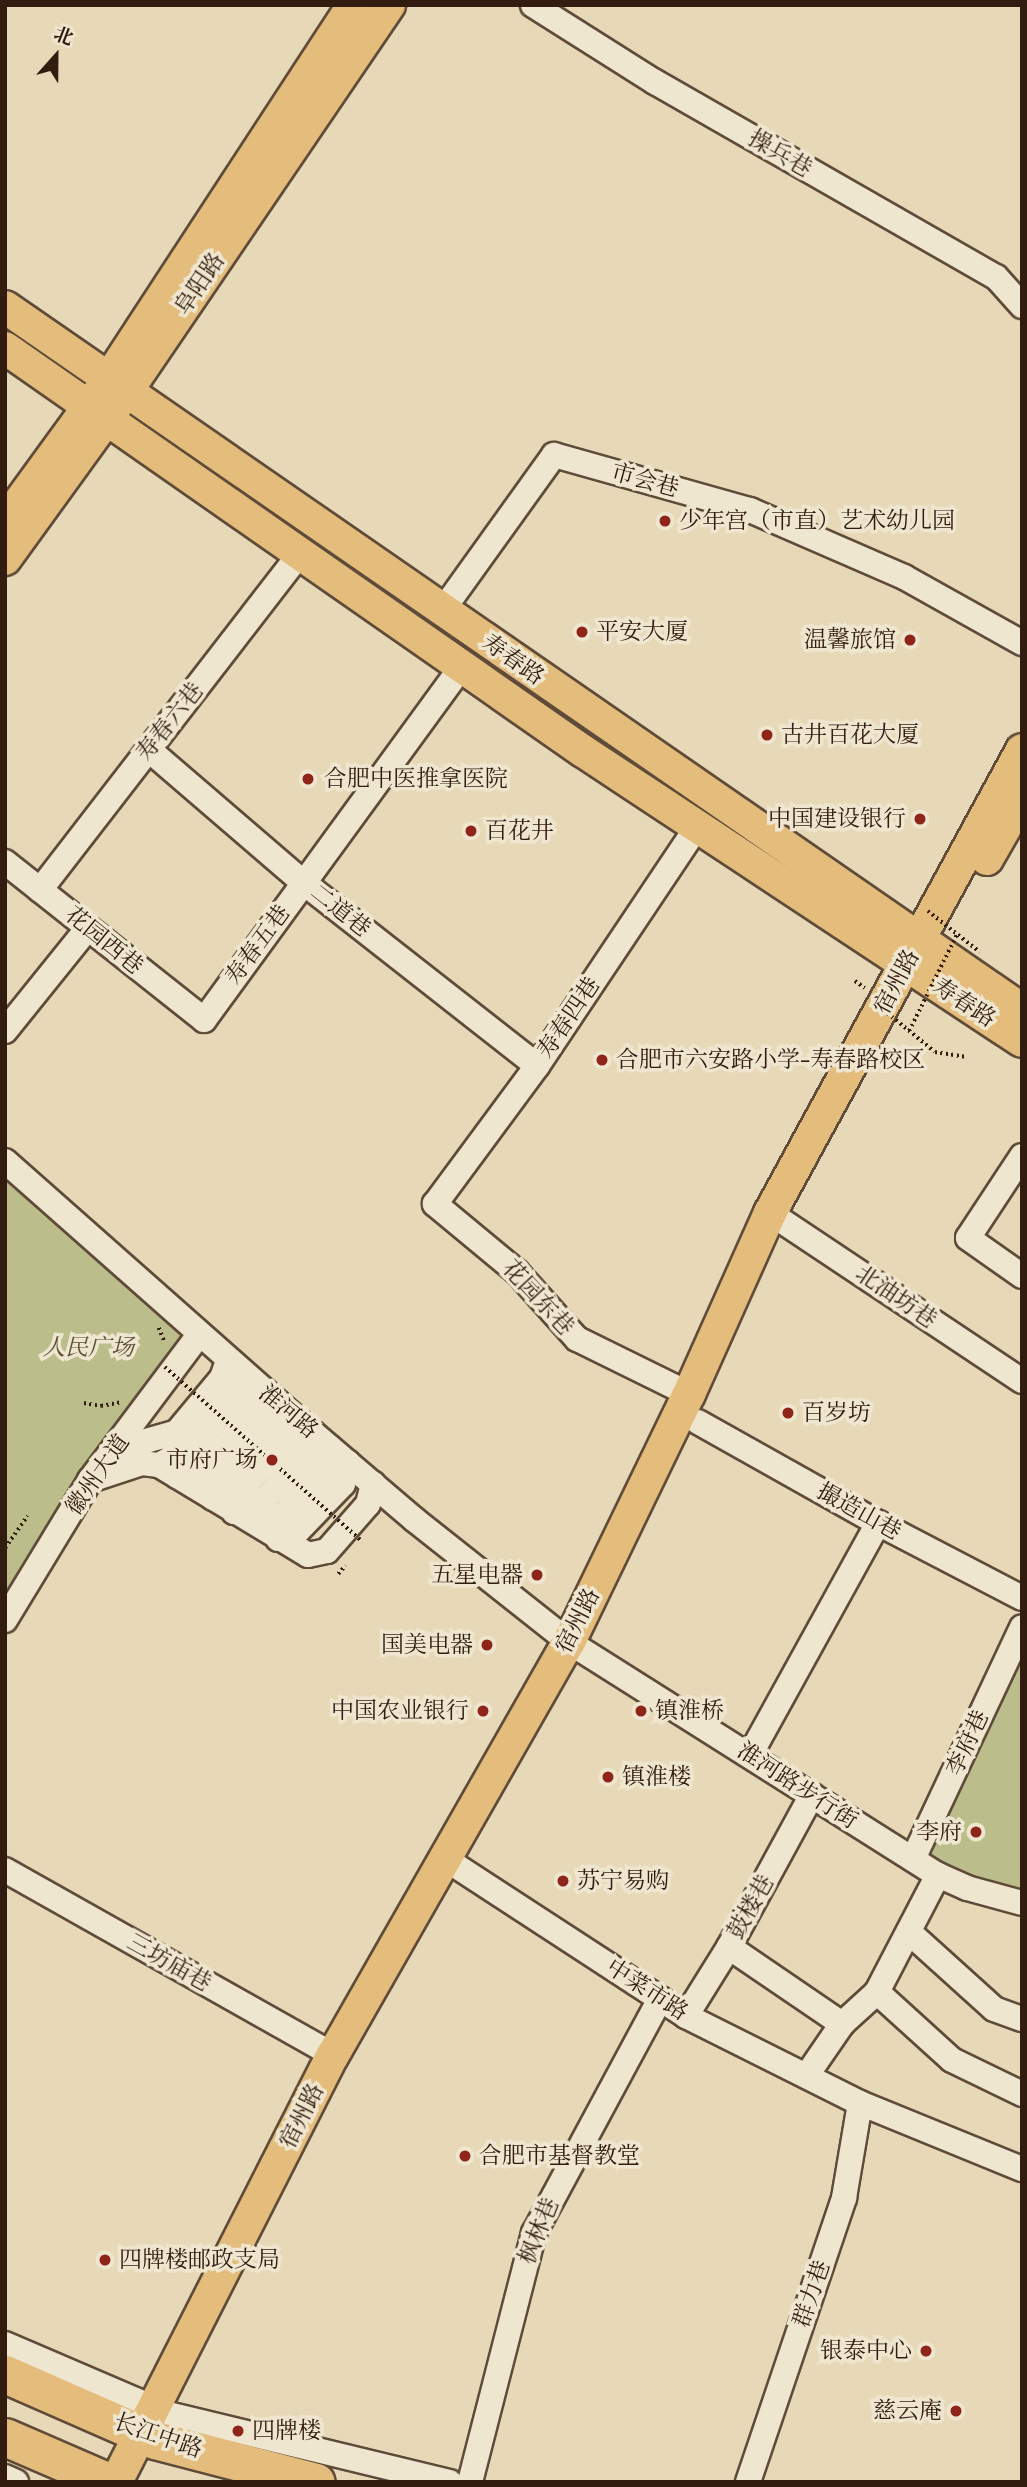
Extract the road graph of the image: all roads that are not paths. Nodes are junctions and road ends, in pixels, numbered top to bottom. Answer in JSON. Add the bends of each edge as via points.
{"nodes":[{"id":1,"x":353,"y":5,"type":"edge"},
{"id":2,"x":389,"y":5,"type":"edge"},
{"id":3,"x":533,"y":5,"type":"edge"},
{"id":4,"x":1021,"y":303,"type":"edge"},
{"id":5,"x":5,"y":307,"type":"edge"},
{"id":6,"x":5,"y":348,"type":"edge"},
{"id":7,"x":117,"y":386,"type":"junction"},
{"id":8,"x":99,"y":412,"type":"junction"},
{"id":9,"x":5,"y":522,"type":"edge"},
{"id":10,"x":300,"y":554,"type":"junction"},
{"id":11,"x":5,"y":559,"type":"edge"},
{"id":12,"x":442,"y":611,"type":"junction"},
{"id":13,"x":1022,"y":643,"type":"edge"},
{"id":14,"x":461,"y":667,"type":"junction"},
{"id":15,"x":148,"y":749,"type":"junction"},
{"id":16,"x":1022,"y":750,"type":"edge"},
{"id":17,"x":1022,"y":798,"type":"edge"},
{"id":18,"x":697,"y":827,"type":"junction"},
{"id":19,"x":5,"y":862,"type":"edge"},
{"id":20,"x":304,"y":883,"type":"junction"},
{"id":21,"x":40,"y":890,"type":"junction"},
{"id":22,"x":87,"y":929,"type":"junction"},
{"id":23,"x":928,"y":946,"type":"junction"},
{"id":24,"x":1022,"y":1010,"type":"edge"},
{"id":25,"x":204,"y":1020,"type":"joint"},
{"id":26,"x":5,"y":1031,"type":"edge"},
{"id":27,"x":1022,"y":1041,"type":"edge"},
{"id":28,"x":537,"y":1066,"type":"junction"},
{"id":29,"x":1022,"y":1156,"type":"edge"},
{"id":30,"x":5,"y":1161,"type":"edge"},
{"id":31,"x":5,"y":1183,"type":"edge"},
{"id":32,"x":31,"y":1183,"type":"junction"},
{"id":33,"x":435,"y":1204,"type":"joint"},
{"id":34,"x":777,"y":1218,"type":"junction"},
{"id":35,"x":1022,"y":1276,"type":"edge"},
{"id":36,"x":199,"y":1335,"type":"junction"},
{"id":37,"x":241,"y":1372,"type":"junction"},
{"id":38,"x":1022,"y":1381,"type":"edge"},
{"id":39,"x":275,"y":1401,"type":"junction"},
{"id":40,"x":694,"y":1408,"type":"junction"},
{"id":41,"x":312,"y":1432,"type":"junction"},
{"id":42,"x":114,"y":1450,"type":"junction"},
{"id":43,"x":348,"y":1463,"type":"junction"},
{"id":44,"x":90,"y":1480,"type":"junction"},
{"id":45,"x":186,"y":1481,"type":"junction"},
{"id":46,"x":373,"y":1484,"type":"junction"},
{"id":47,"x":234,"y":1511,"type":"junction"},
{"id":48,"x":878,"y":1523,"type":"junction"},
{"id":49,"x":258,"y":1524,"type":"junction"},
{"id":50,"x":278,"y":1539,"type":"junction"},
{"id":51,"x":1022,"y":1598,"type":"edge"},
{"id":52,"x":5,"y":1620,"type":"edge"},
{"id":53,"x":1022,"y":1627,"type":"edge"},
{"id":54,"x":575,"y":1645,"type":"junction"},
{"id":55,"x":750,"y":1755,"type":"junction"},
{"id":56,"x":812,"y":1795,"type":"junction"},
{"id":57,"x":913,"y":1859,"type":"junction"},
{"id":58,"x":451,"y":1863,"type":"junction"},
{"id":59,"x":5,"y":1870,"type":"edge"},
{"id":60,"x":938,"y":1875,"type":"junction"},
{"id":61,"x":1022,"y":1903,"type":"edge"},
{"id":62,"x":910,"y":1933,"type":"junction"},
{"id":63,"x":729,"y":1947,"type":"junction"},
{"id":64,"x":877,"y":1992,"type":"junction"},
{"id":65,"x":660,"y":1999,"type":"junction"},
{"id":66,"x":686,"y":2016,"type":"junction"},
{"id":67,"x":1022,"y":2019,"type":"edge"},
{"id":68,"x":842,"y":2024,"type":"junction"},
{"id":69,"x":333,"y":2055,"type":"junction"},
{"id":70,"x":807,"y":2076,"type":"junction"},
{"id":71,"x":1022,"y":2094,"type":"edge"},
{"id":72,"x":860,"y":2103,"type":"junction"},
{"id":73,"x":1022,"y":2169,"type":"edge"},
{"id":74,"x":5,"y":2344,"type":"edge"},
{"id":75,"x":5,"y":2374,"type":"edge"},
{"id":76,"x":154,"y":2424,"type":"junction"},
{"id":77,"x":5,"y":2437,"type":"edge"},
{"id":78,"x":5,"y":2476,"type":"edge"},
{"id":79,"x":16,"y":2482,"type":"edge"},
{"id":80,"x":109,"y":2482,"type":"edge"},
{"id":81,"x":116,"y":2482,"type":"edge"},
{"id":82,"x":133,"y":2482,"type":"edge"},
{"id":83,"x":316,"y":2482,"type":"edge"},
{"id":84,"x":450,"y":2482,"type":"edge"},
{"id":85,"x":470,"y":2482,"type":"edge"},
{"id":86,"x":748,"y":2482,"type":"edge"}],
"edges":[{"from":1,"to":7,"type":"main road","name":"阜阳路"},
{"from":2,"to":7,"type":"main road","name":"阜阳路"},
{"from":3,"to":4,"type":"street","name":"操兵巷","via":[[655,82],[996,277]]},
{"from":5,"to":7,"type":"main road","name":"寿春路"},
{"from":6,"to":8,"type":"main road","name":"寿春路"},
{"from":7,"to":8,"type":"main road","name":"阜阳路"},
{"from":7,"to":12,"type":"main road","name":"寿春路"},
{"from":8,"to":9,"type":"main road","name":"阜阳路"},
{"from":8,"to":10,"type":"main road","name":"寿春路"},
{"from":8,"to":11,"type":"main road","name":"阜阳路"},
{"from":10,"to":14,"type":"main road","name":"寿春路"},
{"from":10,"to":15,"type":"street","name":"寿春六巷"},
{"from":12,"to":13,"type":"street","name":"市会巷","via":[[554,456],[750,510],[904,577]]},
{"from":12,"to":23,"type":"main road","name":"寿春路"},
{"from":14,"to":18,"type":"main road","name":"寿春路"},
{"from":14,"to":20,"type":"street","name":"寿春五巷"},
{"from":15,"to":20,"type":"street","name":"二道巷"},
{"from":15,"to":21,"type":"street","name":"寿春六巷"},
{"from":16,"to":23,"type":"main road","name":"宿州路"},
{"from":17,"to":23,"type":"main road","name":"宿州路"},
{"from":18,"to":23,"type":"main road","name":"寿春路"},
{"from":18,"to":28,"type":"street","name":"寿春四巷"},
{"from":19,"to":21,"type":"street","name":"花园西巷"},
{"from":20,"to":25,"type":"street","name":"寿春五巷"},
{"from":20,"to":28,"type":"street","name":"二道巷"},
{"from":21,"to":22,"type":"street","name":"花园西巷"},
{"from":22,"to":25,"type":"street","name":"花园西巷"},
{"from":22,"to":26,"type":"street"},
{"from":23,"to":24,"type":"main road","name":"寿春路"},
{"from":23,"to":27,"type":"main road","name":"寿春路"},
{"from":23,"to":34,"type":"main road","name":"宿州路","via":[[820,1148]]},
{"from":28,"to":33,"type":"street","name":"寿春四巷"},
{"from":29,"to":35,"type":"street","via":[[968,1238]]},
{"from":30,"to":32,"type":"street","name":"淮河路"},
{"from":31,"to":32,"type":"street","via":[[10,1187]]},
{"from":32,"to":36,"type":"street","name":"淮河路"},
{"from":33,"to":40,"type":"street","name":"花园东巷","via":[[517,1272],[577,1339]]},
{"from":34,"to":38,"type":"street","name":"北油坊巷"},
{"from":34,"to":40,"type":"main road","name":"宿州路"},
{"from":36,"to":37,"type":"street","name":"淮河路"},
{"from":36,"to":42,"type":"street","name":"徽州大道"},
{"from":37,"to":39,"type":"street","name":"淮河路"},
{"from":37,"to":42,"type":"street","via":[[222,1378],[177,1432]]},
{"from":37,"to":45,"type":"street","via":[[237,1397],[191,1447]]},
{"from":39,"to":41,"type":"street","name":"淮河路"},
{"from":39,"to":45,"type":"street","via":[[275,1424],[226,1476]]},
{"from":40,"to":48,"type":"street","name":"撮造山巷"},
{"from":40,"to":54,"type":"main road","name":"宿州路"},
{"from":41,"to":43,"type":"street","name":"淮河路"},
{"from":41,"to":45,"type":"street","via":[[294,1438],[244,1486]]},
{"from":41,"to":47,"type":"street","via":[[313,1452],[265,1499]]},
{"from":41,"to":49,"type":"street","via":[[329,1465],[283,1515]]},
{"from":42,"to":44,"type":"street","name":"徽州大道"},
{"from":43,"to":46,"type":"street","name":"淮河路"},
{"from":43,"to":50,"type":"street","via":[[343,1484],[295,1534]]},
{"from":44,"to":45,"type":"street","via":[[142,1463]]},
{"from":44,"to":52,"type":"street","name":"徽州大道"},
{"from":45,"to":47,"type":"street"},
{"from":46,"to":50,"type":"street","via":[[368,1504],[327,1550],[309,1555]]},
{"from":46,"to":54,"type":"street","name":"淮河路"},
{"from":47,"to":49,"type":"street"},
{"from":48,"to":51,"type":"street","name":"撮造山巷"},
{"from":48,"to":55,"type":"street"},
{"from":49,"to":50,"type":"street"},
{"from":53,"to":57,"type":"street","name":"李府巷"},
{"from":54,"to":55,"type":"street","name":"淮河路步行街"},
{"from":54,"to":58,"type":"main road","name":"宿州路"},
{"from":55,"to":56,"type":"street","name":"淮河路步行街"},
{"from":56,"to":57,"type":"street","name":"淮河路步行街"},
{"from":56,"to":63,"type":"street","name":"鼓楼巷"},
{"from":57,"to":60,"type":"street","name":"淮河路步行街"},
{"from":58,"to":65,"type":"street","name":"中菜市路"},
{"from":58,"to":69,"type":"main road","name":"宿州路"},
{"from":58,"to":76,"type":"main road","name":"宿州路"},
{"from":59,"to":69,"type":"street","name":"三坊庙巷"},
{"from":60,"to":61,"type":"street","name":"淮河路步行街"},
{"from":60,"to":62,"type":"street"},
{"from":62,"to":64,"type":"street"},
{"from":62,"to":67,"type":"street","via":[[995,2009]]},
{"from":63,"to":66,"type":"street","name":"鼓楼巷"},
{"from":63,"to":68,"type":"street"},
{"from":64,"to":68,"type":"street"},
{"from":64,"to":71,"type":"street","via":[[952,2060]]},
{"from":65,"to":66,"type":"street","name":"中菜市路"},
{"from":65,"to":85,"type":"street","name":"枫林巷","via":[[534,2233]]},
{"from":66,"to":70,"type":"street","name":"中菜市路"},
{"from":68,"to":70,"type":"street"},
{"from":69,"to":76,"type":"main road","name":"宿州路"},
{"from":70,"to":72,"type":"street","name":"中菜市路"},
{"from":72,"to":73,"type":"street","name":"中菜市路"},
{"from":72,"to":86,"type":"street","name":"群力巷","via":[[844,2198]]},
{"from":74,"to":76,"type":"street"},
{"from":75,"to":76,"type":"highway","name":"长江中路"},
{"from":76,"to":81,"type":"main road","name":"宿州路"},
{"from":76,"to":82,"type":"main road","name":"宿州路"},
{"from":76,"to":83,"type":"highway","name":"长江中路"},
{"from":76,"to":84,"type":"street"},
{"from":77,"to":80,"type":"highway"},
{"from":78,"to":79,"type":"street"}]}
